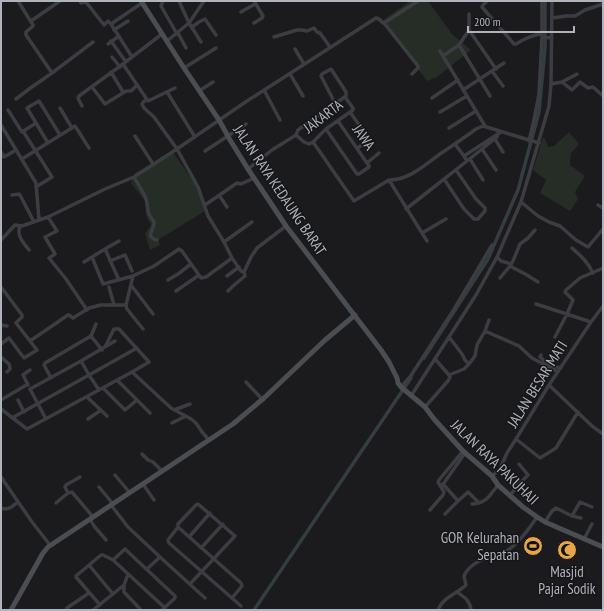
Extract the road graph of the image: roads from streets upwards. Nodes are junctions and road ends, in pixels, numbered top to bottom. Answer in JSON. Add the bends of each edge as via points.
{"nodes":[{"id":1,"x":18,"y":1,"type":"edge"},
{"id":2,"x":60,"y":1,"type":"edge"},
{"id":3,"x":80,"y":1,"type":"edge"},
{"id":4,"x":163,"y":1,"type":"edge"},
{"id":5,"x":179,"y":1,"type":"edge"},
{"id":6,"x":198,"y":1,"type":"edge"},
{"id":7,"x":204,"y":1,"type":"edge"},
{"id":8,"x":418,"y":1,"type":"edge"},
{"id":9,"x":487,"y":1,"type":"edge"},
{"id":10,"x":542,"y":1,"type":"edge"},
{"id":11,"x":552,"y":1,"type":"edge"},
{"id":12,"x":142,"y":2,"type":"edge"},
{"id":13,"x":255,"y":2,"type":"edge"},
{"id":14,"x":603,"y":4,"type":"edge"},
{"id":15,"x":201,"y":6,"type":"junction"},
{"id":16,"x":241,"y":12,"type":"dead end"},
{"id":17,"x":469,"y":14,"type":"dead end"},
{"id":18,"x":552,"y":18,"type":"junction"},
{"id":19,"x":31,"y":21,"type":"junction"},
{"id":20,"x":128,"y":21,"type":"dead end"},
{"id":21,"x":189,"y":23,"type":"junction"},
{"id":22,"x":254,"y":23,"type":"dead end"},
{"id":23,"x":384,"y":23,"type":"junction"},
{"id":24,"x":111,"y":24,"type":"junction"},
{"id":25,"x":192,"y":27,"type":"junction"},
{"id":26,"x":114,"y":30,"type":"junction"},
{"id":27,"x":469,"y":30,"type":"junction"},
{"id":28,"x":177,"y":33,"type":"junction"},
{"id":29,"x":162,"y":34,"type":"junction"},
{"id":30,"x":216,"y":35,"type":"dead end"},
{"id":31,"x":119,"y":36,"type":"junction"},
{"id":32,"x":542,"y":36,"type":"junction"},
{"id":33,"x":274,"y":37,"type":"dead end"},
{"id":34,"x":552,"y":38,"type":"junction"},
{"id":35,"x":112,"y":41,"type":"junction"},
{"id":36,"x":167,"y":41,"type":"junction"},
{"id":37,"x":93,"y":42,"type":"dead end"},
{"id":38,"x":202,"y":42,"type":"dead end"},
{"id":39,"x":108,"y":44,"type":"dead end"},
{"id":40,"x":459,"y":45,"type":"junction"},
{"id":41,"x":186,"y":48,"type":"dead end"},
{"id":42,"x":216,"y":48,"type":"dead end"},
{"id":43,"x":295,"y":48,"type":"dead end"},
{"id":44,"x":330,"y":48,"type":"junction"},
{"id":45,"x":440,"y":51,"type":"dead end"},
{"id":46,"x":444,"y":56,"type":"junction"},
{"id":47,"x":112,"y":57,"type":"dead end"},
{"id":48,"x":132,"y":57,"type":"junction"},
{"id":49,"x":504,"y":63,"type":"dead end"},
{"id":50,"x":123,"y":64,"type":"junction"},
{"id":51,"x":304,"y":64,"type":"junction"},
{"id":52,"x":184,"y":68,"type":"junction"},
{"id":53,"x":494,"y":70,"type":"junction"},
{"id":54,"x":52,"y":72,"type":"junction"},
{"id":55,"x":111,"y":72,"type":"junction"},
{"id":56,"x":290,"y":74,"type":"junction"},
{"id":57,"x":412,"y":74,"type":"dead end"},
{"id":58,"x":577,"y":74,"type":"dead end"},
{"id":59,"x":479,"y":79,"type":"junction"},
{"id":60,"x":458,"y":80,"type":"junction"},
{"id":61,"x":213,"y":82,"type":"dead end"},
{"id":62,"x":562,"y":82,"type":"junction"},
{"id":63,"x":552,"y":84,"type":"junction"},
{"id":64,"x":137,"y":85,"type":"junction"},
{"id":65,"x":503,"y":86,"type":"dead end"},
{"id":66,"x":92,"y":87,"type":"junction"},
{"id":67,"x":175,"y":88,"type":"dead end"},
{"id":68,"x":264,"y":90,"type":"junction"},
{"id":69,"x":464,"y":90,"type":"junction"},
{"id":70,"x":199,"y":91,"type":"junction"},
{"id":71,"x":123,"y":92,"type":"junction"},
{"id":72,"x":167,"y":92,"type":"junction"},
{"id":73,"x":303,"y":96,"type":"dead end"},
{"id":74,"x":467,"y":96,"type":"junction"},
{"id":75,"x":490,"y":96,"type":"dead end"},
{"id":76,"x":603,"y":96,"type":"edge"},
{"id":77,"x":345,"y":97,"type":"junction"},
{"id":78,"x":432,"y":98,"type":"dead end"},
{"id":79,"x":16,"y":99,"type":"dead end"},
{"id":80,"x":146,"y":99,"type":"junction"},
{"id":81,"x":335,"y":103,"type":"junction"},
{"id":82,"x":82,"y":106,"type":"dead end"},
{"id":83,"x":60,"y":108,"type":"dead end"},
{"id":84,"x":8,"y":110,"type":"dead end"},
{"id":85,"x":476,"y":111,"type":"junction"},
{"id":86,"x":350,"y":112,"type":"junction"},
{"id":87,"x":440,"y":112,"type":"dead end"},
{"id":88,"x":219,"y":120,"type":"junction"},
{"id":89,"x":280,"y":120,"type":"dead end"},
{"id":90,"x":338,"y":121,"type":"junction"},
{"id":91,"x":36,"y":123,"type":"junction"},
{"id":92,"x":246,"y":124,"type":"dead end"},
{"id":93,"x":1,"y":125,"type":"edge"},
{"id":94,"x":485,"y":126,"type":"junction"},
{"id":95,"x":72,"y":128,"type":"junction"},
{"id":96,"x":449,"y":128,"type":"dead end"},
{"id":97,"x":326,"y":130,"type":"junction"},
{"id":98,"x":23,"y":131,"type":"junction"},
{"id":99,"x":502,"y":132,"type":"junction"},
{"id":100,"x":60,"y":135,"type":"junction"},
{"id":101,"x":296,"y":135,"type":"junction"},
{"id":102,"x":135,"y":136,"type":"dead end"},
{"id":103,"x":228,"y":136,"type":"junction"},
{"id":104,"x":195,"y":137,"type":"junction"},
{"id":105,"x":495,"y":139,"type":"junction"},
{"id":106,"x":529,"y":141,"type":"junction"},
{"id":107,"x":313,"y":142,"type":"junction"},
{"id":108,"x":48,"y":143,"type":"junction"},
{"id":109,"x":538,"y":143,"type":"junction"},
{"id":110,"x":455,"y":144,"type":"junction"},
{"id":111,"x":89,"y":148,"type":"dead end"},
{"id":112,"x":357,"y":148,"type":"junction"},
{"id":113,"x":177,"y":149,"type":"junction"},
{"id":114,"x":482,"y":149,"type":"junction"},
{"id":115,"x":16,"y":150,"type":"junction"},
{"id":116,"x":35,"y":150,"type":"junction"},
{"id":117,"x":205,"y":151,"type":"dead end"},
{"id":118,"x":1,"y":152,"type":"edge"},
{"id":119,"x":503,"y":152,"type":"dead end"},
{"id":120,"x":380,"y":153,"type":"dead end"},
{"id":121,"x":464,"y":156,"type":"junction"},
{"id":122,"x":22,"y":159,"type":"junction"},
{"id":123,"x":469,"y":160,"type":"junction"},
{"id":124,"x":367,"y":163,"type":"junction"},
{"id":125,"x":153,"y":164,"type":"junction"},
{"id":126,"x":248,"y":169,"type":"junction"},
{"id":127,"x":456,"y":170,"type":"junction"},
{"id":128,"x":496,"y":170,"type":"dead end"},
{"id":129,"x":134,"y":177,"type":"junction"},
{"id":130,"x":254,"y":178,"type":"junction"},
{"id":131,"x":444,"y":179,"type":"junction"},
{"id":132,"x":389,"y":180,"type":"junction"},
{"id":133,"x":484,"y":180,"type":"dead end"},
{"id":134,"x":36,"y":187,"type":"junction"},
{"id":135,"x":12,"y":195,"type":"dead end"},
{"id":136,"x":219,"y":195,"type":"junction"},
{"id":137,"x":521,"y":202,"type":"junction"},
{"id":138,"x":205,"y":205,"type":"junction"},
{"id":139,"x":598,"y":205,"type":"dead end"},
{"id":140,"x":227,"y":207,"type":"dead end"},
{"id":141,"x":406,"y":208,"type":"junction"},
{"id":142,"x":603,"y":208,"type":"edge"},
{"id":143,"x":48,"y":217,"type":"junction"},
{"id":144,"x":446,"y":219,"type":"dead end"},
{"id":145,"x":39,"y":220,"type":"junction"},
{"id":146,"x":34,"y":222,"type":"junction"},
{"id":147,"x":252,"y":222,"type":"dead end"},
{"id":148,"x":20,"y":226,"type":"junction"},
{"id":149,"x":286,"y":226,"type":"junction"},
{"id":150,"x":603,"y":228,"type":"edge"},
{"id":151,"x":535,"y":230,"type":"dead end"},
{"id":152,"x":422,"y":233,"type":"junction"},
{"id":153,"x":1,"y":240,"type":"edge"},
{"id":154,"x":157,"y":240,"type":"dead end"},
{"id":155,"x":427,"y":241,"type":"dead end"},
{"id":156,"x":119,"y":242,"type":"dead end"},
{"id":157,"x":224,"y":242,"type":"junction"},
{"id":158,"x":492,"y":245,"type":"dead end"},
{"id":159,"x":572,"y":248,"type":"dead end"},
{"id":160,"x":105,"y":249,"type":"junction"},
{"id":161,"x":29,"y":250,"type":"dead end"},
{"id":162,"x":92,"y":257,"type":"junction"},
{"id":163,"x":497,"y":257,"type":"junction"},
{"id":164,"x":232,"y":258,"type":"junction"},
{"id":165,"x":110,"y":261,"type":"junction"},
{"id":166,"x":84,"y":262,"type":"dead end"},
{"id":167,"x":191,"y":264,"type":"junction"},
{"id":168,"x":510,"y":265,"type":"junction"},
{"id":169,"x":239,"y":267,"type":"junction"},
{"id":170,"x":601,"y":269,"type":"dead end"},
{"id":171,"x":132,"y":271,"type":"dead end"},
{"id":172,"x":244,"y":272,"type":"junction"},
{"id":173,"x":593,"y":273,"type":"junction"},
{"id":174,"x":199,"y":275,"type":"junction"},
{"id":175,"x":133,"y":276,"type":"junction"},
{"id":176,"x":227,"y":276,"type":"dead end"},
{"id":177,"x":500,"y":278,"type":"dead end"},
{"id":178,"x":119,"y":280,"type":"junction"},
{"id":179,"x":168,"y":280,"type":"dead end"},
{"id":180,"x":538,"y":282,"type":"dead end"},
{"id":181,"x":131,"y":285,"type":"junction"},
{"id":182,"x":1,"y":287,"type":"edge"},
{"id":183,"x":109,"y":287,"type":"dead end"},
{"id":184,"x":176,"y":291,"type":"dead end"},
{"id":185,"x":228,"y":292,"type":"dead end"},
{"id":186,"x":536,"y":304,"type":"dead end"},
{"id":187,"x":114,"y":305,"type":"junction"},
{"id":188,"x":126,"y":305,"type":"junction"},
{"id":189,"x":603,"y":306,"type":"edge"},
{"id":190,"x":87,"y":310,"type":"junction"},
{"id":191,"x":153,"y":314,"type":"dead end"},
{"id":192,"x":567,"y":314,"type":"junction"},
{"id":193,"x":355,"y":315,"type":"junction"},
{"id":194,"x":490,"y":320,"type":"dead end"},
{"id":195,"x":591,"y":322,"type":"junction"},
{"id":196,"x":96,"y":324,"type":"dead end"},
{"id":197,"x":1,"y":325,"type":"edge"},
{"id":198,"x":7,"y":326,"type":"dead end"},
{"id":199,"x":143,"y":328,"type":"dead end"},
{"id":200,"x":485,"y":331,"type":"junction"},
{"id":201,"x":91,"y":336,"type":"junction"},
{"id":202,"x":449,"y":337,"type":"junction"},
{"id":203,"x":555,"y":337,"type":"dead end"},
{"id":204,"x":30,"y":341,"type":"junction"},
{"id":205,"x":115,"y":342,"type":"dead end"},
{"id":206,"x":1,"y":344,"type":"edge"},
{"id":207,"x":104,"y":348,"type":"junction"},
{"id":208,"x":137,"y":348,"type":"junction"},
{"id":209,"x":541,"y":355,"type":"dead end"},
{"id":210,"x":1,"y":357,"type":"edge"},
{"id":211,"x":435,"y":359,"type":"junction"},
{"id":212,"x":81,"y":361,"type":"junction"},
{"id":213,"x":469,"y":364,"type":"junction"},
{"id":214,"x":560,"y":368,"type":"junction"},
{"id":215,"x":30,"y":370,"type":"dead end"},
{"id":216,"x":8,"y":372,"type":"dead end"},
{"id":217,"x":132,"y":372,"type":"junction"},
{"id":218,"x":558,"y":372,"type":"junction"},
{"id":219,"x":89,"y":375,"type":"junction"},
{"id":220,"x":449,"y":375,"type":"junction"},
{"id":221,"x":51,"y":378,"type":"junction"},
{"id":222,"x":117,"y":380,"type":"junction"},
{"id":223,"x":246,"y":382,"type":"dead end"},
{"id":224,"x":28,"y":384,"type":"junction"},
{"id":225,"x":549,"y":385,"type":"junction"},
{"id":226,"x":103,"y":388,"type":"junction"},
{"id":227,"x":402,"y":388,"type":"junction"},
{"id":228,"x":30,"y":389,"type":"junction"},
{"id":229,"x":99,"y":390,"type":"junction"},
{"id":230,"x":410,"y":394,"type":"junction"},
{"id":231,"x":87,"y":396,"type":"junction"},
{"id":232,"x":1,"y":400,"type":"edge"},
{"id":233,"x":18,"y":400,"type":"dead end"},
{"id":234,"x":137,"y":400,"type":"junction"},
{"id":235,"x":263,"y":400,"type":"junction"},
{"id":236,"x":38,"y":404,"type":"junction"},
{"id":237,"x":190,"y":404,"type":"dead end"},
{"id":238,"x":425,"y":407,"type":"junction"},
{"id":239,"x":1,"y":408,"type":"edge"},
{"id":240,"x":101,"y":410,"type":"junction"},
{"id":241,"x":174,"y":410,"type":"junction"},
{"id":242,"x":24,"y":412,"type":"junction"},
{"id":243,"x":578,"y":412,"type":"junction"},
{"id":244,"x":150,"y":413,"type":"dead end"},
{"id":245,"x":107,"y":416,"type":"dead end"},
{"id":246,"x":186,"y":416,"type":"junction"},
{"id":247,"x":12,"y":418,"type":"junction"},
{"id":248,"x":46,"y":419,"type":"junction"},
{"id":249,"x":88,"y":419,"type":"dead end"},
{"id":250,"x":172,"y":423,"type":"dead end"},
{"id":251,"x":603,"y":434,"type":"edge"},
{"id":252,"x":516,"y":439,"type":"junction"},
{"id":253,"x":209,"y":440,"type":"junction"},
{"id":254,"x":464,"y":452,"type":"junction"},
{"id":255,"x":142,"y":454,"type":"dead end"},
{"id":256,"x":519,"y":464,"type":"dead end"},
{"id":257,"x":162,"y":471,"type":"junction"},
{"id":258,"x":115,"y":475,"type":"dead end"},
{"id":259,"x":492,"y":476,"type":"junction"},
{"id":260,"x":1,"y":477,"type":"edge"},
{"id":261,"x":80,"y":477,"type":"dead end"},
{"id":262,"x":143,"y":484,"type":"junction"},
{"id":263,"x":498,"y":485,"type":"junction"},
{"id":264,"x":99,"y":488,"type":"dead end"},
{"id":265,"x":68,"y":493,"type":"junction"},
{"id":266,"x":130,"y":493,"type":"junction"},
{"id":267,"x":510,"y":495,"type":"junction"},
{"id":268,"x":154,"y":500,"type":"dead end"},
{"id":269,"x":458,"y":501,"type":"junction"},
{"id":270,"x":18,"y":502,"type":"junction"},
{"id":271,"x":56,"y":503,"type":"dead end"},
{"id":272,"x":479,"y":503,"type":"junction"},
{"id":273,"x":472,"y":504,"type":"dead end"},
{"id":274,"x":112,"y":505,"type":"junction"},
{"id":275,"x":592,"y":507,"type":"dead end"},
{"id":276,"x":1,"y":508,"type":"edge"},
{"id":277,"x":430,"y":510,"type":"dead end"},
{"id":278,"x":210,"y":513,"type":"junction"},
{"id":279,"x":445,"y":514,"type":"dead end"},
{"id":280,"x":572,"y":516,"type":"junction"},
{"id":281,"x":537,"y":517,"type":"junction"},
{"id":282,"x":91,"y":518,"type":"junction"},
{"id":283,"x":581,"y":518,"type":"dead end"},
{"id":284,"x":545,"y":522,"type":"junction"},
{"id":285,"x":223,"y":524,"type":"junction"},
{"id":286,"x":592,"y":524,"type":"dead end"},
{"id":287,"x":178,"y":527,"type":"junction"},
{"id":288,"x":189,"y":537,"type":"junction"},
{"id":289,"x":584,"y":539,"type":"junction"},
{"id":290,"x":106,"y":540,"type":"dead end"},
{"id":291,"x":50,"y":545,"type":"junction"},
{"id":292,"x":603,"y":547,"type":"edge"},
{"id":293,"x":201,"y":548,"type":"junction"},
{"id":294,"x":160,"y":557,"type":"junction"},
{"id":295,"x":214,"y":559,"type":"junction"},
{"id":296,"x":113,"y":560,"type":"junction"},
{"id":297,"x":89,"y":565,"type":"junction"},
{"id":298,"x":147,"y":569,"type":"junction"},
{"id":299,"x":202,"y":571,"type":"junction"},
{"id":300,"x":128,"y":574,"type":"junction"},
{"id":301,"x":190,"y":584,"type":"junction"},
{"id":302,"x":124,"y":585,"type":"junction"},
{"id":303,"x":89,"y":592,"type":"junction"},
{"id":304,"x":457,"y":592,"type":"junction"},
{"id":305,"x":113,"y":594,"type":"junction"},
{"id":306,"x":205,"y":598,"type":"dead end"},
{"id":307,"x":232,"y":598,"type":"junction"},
{"id":308,"x":100,"y":605,"type":"junction"},
{"id":309,"x":241,"y":606,"type":"dead end"},
{"id":310,"x":140,"y":609,"type":"edge"},
{"id":311,"x":164,"y":609,"type":"edge"},
{"id":312,"x":11,"y":610,"type":"edge"},
{"id":313,"x":66,"y":610,"type":"edge"},
{"id":314,"x":93,"y":610,"type":"edge"},
{"id":315,"x":135,"y":610,"type":"edge"},
{"id":316,"x":438,"y":610,"type":"edge"},
{"id":317,"x":471,"y":610,"type":"edge"}],
"edges":[{"from":1,"to":19,"type":"street"},
{"from":2,"to":19,"type":"street"},
{"from":3,"to":24,"type":"street","via":[[86,2],[104,25],[108,21]]},
{"from":4,"to":28,"type":"street","via":[[161,6]]},
{"from":5,"to":21,"type":"street"},
{"from":6,"to":15,"type":"street"},
{"from":7,"to":15,"type":"street"},
{"from":8,"to":23,"type":"street"},
{"from":9,"to":32,"type":"street","via":[[482,6],[514,44],[533,35]]},
{"from":10,"to":32,"type":"street"},
{"from":11,"to":18,"type":"street"},
{"from":12,"to":24,"type":"street"},
{"from":12,"to":29,"type":"street","name":"JALAN RAYA KEDAUNG BARAT"},
{"from":13,"to":16,"type":"street"},
{"from":13,"to":22,"type":"street","via":[[263,16]]},
{"from":14,"to":18,"type":"street","via":[[575,16]]},
{"from":15,"to":21,"type":"street"},
{"from":17,"to":27,"type":"street"},
{"from":18,"to":34,"type":"street"},
{"from":19,"to":54,"type":"street","via":[[33,26],[26,35]]},
{"from":20,"to":26,"type":"street"},
{"from":21,"to":25,"type":"street"},
{"from":21,"to":28,"type":"street"},
{"from":23,"to":44,"type":"street","via":[[376,18]]},
{"from":23,"to":57,"type":"street","via":[[418,66]]},
{"from":24,"to":26,"type":"street"},
{"from":25,"to":30,"type":"street","via":[[205,19]]},
{"from":25,"to":38,"type":"street"},
{"from":26,"to":31,"type":"street"},
{"from":27,"to":40,"type":"street"},
{"from":27,"to":53,"type":"street"},
{"from":28,"to":36,"type":"street"},
{"from":28,"to":41,"type":"street"},
{"from":29,"to":36,"type":"street","name":"JALAN RAYA KEDAUNG BARAT"},
{"from":29,"to":48,"type":"street"},
{"from":31,"to":35,"type":"street"},
{"from":31,"to":48,"type":"street"},
{"from":32,"to":34,"type":"street"},
{"from":32,"to":106,"type":"street","via":[[539,94]]},
{"from":33,"to":44,"type":"street","via":[[314,28]]},
{"from":34,"to":63,"type":"street"},
{"from":35,"to":39,"type":"street"},
{"from":35,"to":50,"type":"street"},
{"from":36,"to":52,"type":"street","name":"JALAN RAYA KEDAUNG BARAT"},
{"from":37,"to":54,"type":"street"},
{"from":40,"to":46,"type":"street"},
{"from":40,"to":59,"type":"street"},
{"from":42,"to":52,"type":"street"},
{"from":43,"to":51,"type":"street"},
{"from":44,"to":51,"type":"street"},
{"from":45,"to":46,"type":"street"},
{"from":46,"to":60,"type":"street"},
{"from":47,"to":50,"type":"street"},
{"from":48,"to":50,"type":"street"},
{"from":49,"to":53,"type":"street"},
{"from":50,"to":55,"type":"street"},
{"from":50,"to":64,"type":"street"},
{"from":51,"to":56,"type":"street"},
{"from":52,"to":70,"type":"street","name":"JALAN RAYA KEDAUNG BARAT"},
{"from":53,"to":59,"type":"street"},
{"from":53,"to":65,"type":"street"},
{"from":54,"to":79,"type":"street"},
{"from":55,"to":66,"type":"street"},
{"from":55,"to":71,"type":"street"},
{"from":56,"to":68,"type":"street"},
{"from":56,"to":73,"type":"street"},
{"from":58,"to":62,"type":"street"},
{"from":59,"to":69,"type":"street"},
{"from":59,"to":75,"type":"street"},
{"from":60,"to":69,"type":"street"},
{"from":60,"to":78,"type":"street"},
{"from":61,"to":70,"type":"street"},
{"from":62,"to":63,"type":"street"},
{"from":62,"to":76,"type":"street","via":[[572,90],[580,82],[588,88],[593,87]]},
{"from":63,"to":109,"type":"street","via":[[549,106]]},
{"from":64,"to":71,"type":"street","via":[[131,91]]},
{"from":64,"to":80,"type":"street"},
{"from":66,"to":71,"type":"street","via":[[105,104]]},
{"from":66,"to":82,"type":"street","via":[[79,97]]},
{"from":67,"to":72,"type":"street"},
{"from":68,"to":88,"type":"street"},
{"from":68,"to":89,"type":"street"},
{"from":69,"to":74,"type":"street"},
{"from":70,"to":88,"type":"street","name":"JALAN RAYA KEDAUNG BARAT"},
{"from":72,"to":80,"type":"street","via":[[149,101]]},
{"from":72,"to":104,"type":"street"},
{"from":74,"to":85,"type":"street"},
{"from":74,"to":87,"type":"street"},
{"from":77,"to":81,"type":"street","name":"JAKARTA"},
{"from":77,"to":81,"type":"street","name":"JAKARTA","via":[[346,92],[332,69],[322,74]]},
{"from":77,"to":86,"type":"street","name":"JAKARTA","via":[[353,108]]},
{"from":80,"to":113,"type":"street","via":[[142,104],[144,108]]},
{"from":81,"to":101,"type":"street","name":"JAKARTA","via":[[298,130]]},
{"from":83,"to":95,"type":"street"},
{"from":84,"to":98,"type":"street"},
{"from":85,"to":94,"type":"street"},
{"from":85,"to":96,"type":"street"},
{"from":86,"to":90,"type":"street","name":"JAKARTA"},
{"from":86,"to":112,"type":"street","via":[[369,140]]},
{"from":88,"to":103,"type":"street","name":"JALAN RAYA KEDAUNG BARAT"},
{"from":88,"to":104,"type":"street"},
{"from":90,"to":97,"type":"street","name":"JAKARTA"},
{"from":90,"to":112,"type":"street","name":"JAWA"},
{"from":91,"to":98,"type":"street"},
{"from":91,"to":100,"type":"street","via":[[27,108],[39,101]]},
{"from":91,"to":108,"type":"street"},
{"from":92,"to":103,"type":"street"},
{"from":93,"to":115,"type":"street"},
{"from":94,"to":99,"type":"street"},
{"from":94,"to":110,"type":"street","via":[[476,129]]},
{"from":95,"to":100,"type":"street"},
{"from":95,"to":111,"type":"street","via":[[75,126]]},
{"from":97,"to":107,"type":"street","name":"JAKARTA"},
{"from":97,"to":124,"type":"street","name":"JAWA","via":[[358,174],[370,167]]},
{"from":98,"to":116,"type":"street"},
{"from":99,"to":105,"type":"street"},
{"from":99,"to":106,"type":"street"},
{"from":99,"to":121,"type":"street"},
{"from":100,"to":108,"type":"street"},
{"from":101,"to":107,"type":"street","name":"JAKARTA","via":[[304,142]]},
{"from":101,"to":126,"type":"street","name":"JAKARTA"},
{"from":102,"to":125,"type":"street"},
{"from":103,"to":117,"type":"street"},
{"from":103,"to":126,"type":"street","name":"JALAN RAYA KEDAUNG BARAT"},
{"from":104,"to":113,"type":"street"},
{"from":105,"to":114,"type":"street"},
{"from":105,"to":119,"type":"street"},
{"from":106,"to":109,"type":"street"},
{"from":107,"to":132,"type":"street","via":[[354,201]]},
{"from":108,"to":116,"type":"street"},
{"from":109,"to":137,"type":"street"},
{"from":110,"to":121,"type":"street"},
{"from":110,"to":132,"type":"street","via":[[418,170],[405,177]]},
{"from":112,"to":124,"type":"street","name":"JAWA"},
{"from":113,"to":125,"type":"street"},
{"from":113,"to":138,"type":"street"},
{"from":114,"to":123,"type":"street"},
{"from":114,"to":128,"type":"street"},
{"from":115,"to":118,"type":"street","via":[[4,157]]},
{"from":115,"to":122,"type":"street"},
{"from":116,"to":122,"type":"street"},
{"from":116,"to":134,"type":"street","via":[[52,177]]},
{"from":120,"to":124,"type":"street"},
{"from":121,"to":123,"type":"street"},
{"from":122,"to":134,"type":"street"},
{"from":123,"to":127,"type":"street"},
{"from":123,"to":133,"type":"street"},
{"from":125,"to":129,"type":"street"},
{"from":126,"to":130,"type":"street","name":"JALAN RAYA KEDAUNG BARAT"},
{"from":127,"to":131,"type":"street"},
{"from":127,"to":131,"type":"street","via":[[485,208],[478,219],[474,219],[464,209]]},
{"from":129,"to":143,"type":"street"},
{"from":129,"to":154,"type":"street","via":[[146,199],[148,213],[154,222],[151,237]]},
{"from":130,"to":136,"type":"street","via":[[241,184],[237,183]]},
{"from":130,"to":149,"type":"street","name":"JALAN RAYA KEDAUNG BARAT"},
{"from":131,"to":141,"type":"street"},
{"from":132,"to":141,"type":"street"},
{"from":134,"to":145,"type":"street"},
{"from":135,"to":146,"type":"street","via":[[20,195]]},
{"from":136,"to":138,"type":"street"},
{"from":136,"to":140,"type":"street"},
{"from":137,"to":150,"type":"street","via":[[538,216],[560,226],[588,247]]},
{"from":137,"to":163,"type":"street"},
{"from":138,"to":157,"type":"street","via":[[208,216]]},
{"from":139,"to":142,"type":"street"},
{"from":141,"to":152,"type":"street"},
{"from":143,"to":145,"type":"street"},
{"from":143,"to":190,"type":"street","via":[[57,231],[46,237],[55,254],[49,258]]},
{"from":144,"to":152,"type":"street"},
{"from":145,"to":146,"type":"street"},
{"from":146,"to":148,"type":"street"},
{"from":147,"to":157,"type":"street"},
{"from":148,"to":153,"type":"street","via":[[14,225]]},
{"from":148,"to":161,"type":"street","via":[[20,238]]},
{"from":149,"to":172,"type":"street","via":[[257,248]]},
{"from":149,"to":193,"type":"street","name":"JALAN RAYA KEDAUNG BARAT"},
{"from":151,"to":168,"type":"street","via":[[520,244]]},
{"from":152,"to":155,"type":"street"},
{"from":156,"to":160,"type":"street"},
{"from":157,"to":164,"type":"street"},
{"from":158,"to":227,"type":"street","via":[[453,311]]},
{"from":159,"to":173,"type":"street","via":[[584,258]]},
{"from":160,"to":162,"type":"street"},
{"from":160,"to":165,"type":"street"},
{"from":162,"to":166,"type":"street"},
{"from":162,"to":178,"type":"street","via":[[103,284]]},
{"from":163,"to":168,"type":"street"},
{"from":163,"to":202,"type":"street"},
{"from":164,"to":169,"type":"street"},
{"from":164,"to":174,"type":"street","via":[[206,277],[202,278]]},
{"from":165,"to":171,"type":"street","via":[[125,255]]},
{"from":165,"to":178,"type":"street"},
{"from":167,"to":174,"type":"street"},
{"from":167,"to":175,"type":"street","via":[[180,249]]},
{"from":167,"to":179,"type":"street"},
{"from":168,"to":177,"type":"street"},
{"from":168,"to":180,"type":"street"},
{"from":169,"to":172,"type":"street"},
{"from":169,"to":176,"type":"street"},
{"from":170,"to":173,"type":"street"},
{"from":172,"to":185,"type":"street","via":[[244,276]]},
{"from":173,"to":192,"type":"street","via":[[580,278],[566,290],[573,300]]},
{"from":174,"to":184,"type":"street"},
{"from":175,"to":178,"type":"street"},
{"from":175,"to":181,"type":"street"},
{"from":181,"to":188,"type":"street"},
{"from":181,"to":191,"type":"street"},
{"from":182,"to":204,"type":"street","via":[[22,315],[16,322]]},
{"from":183,"to":187,"type":"street"},
{"from":186,"to":192,"type":"street"},
{"from":187,"to":188,"type":"street"},
{"from":187,"to":190,"type":"street","via":[[101,304]]},
{"from":188,"to":199,"type":"street","via":[[128,312]]},
{"from":189,"to":195,"type":"street","name":"JALAN BESAR MATI"},
{"from":190,"to":204,"type":"street","via":[[73,318],[68,315]]},
{"from":192,"to":195,"type":"street"},
{"from":192,"to":203,"type":"street"},
{"from":193,"to":227,"type":"street","name":"JALAN RAYA KEDAUNG BARAT","via":[[389,362]]},
{"from":193,"to":235,"type":"street"},
{"from":194,"to":200,"type":"street"},
{"from":195,"to":214,"type":"street","name":"JALAN BESAR MATI"},
{"from":196,"to":201,"type":"street"},
{"from":197,"to":198,"type":"street"},
{"from":200,"to":213,"type":"street"},
{"from":200,"to":218,"type":"street","via":[[519,346],[532,358]]},
{"from":201,"to":207,"type":"street"},
{"from":201,"to":221,"type":"street","via":[[45,363]]},
{"from":202,"to":211,"type":"street"},
{"from":202,"to":213,"type":"street"},
{"from":204,"to":206,"type":"street","via":[[37,350],[24,358],[9,338]]},
{"from":205,"to":207,"type":"street"},
{"from":207,"to":208,"type":"street","via":[[114,329],[119,329]]},
{"from":207,"to":212,"type":"street"},
{"from":208,"to":217,"type":"street","via":[[149,362]]},
{"from":208,"to":219,"type":"street"},
{"from":209,"to":214,"type":"street","via":[[542,359],[552,366]]},
{"from":210,"to":216,"type":"street","via":[[10,366]]},
{"from":211,"to":220,"type":"street"},
{"from":211,"to":230,"type":"street"},
{"from":212,"to":219,"type":"street"},
{"from":212,"to":221,"type":"street"},
{"from":213,"to":220,"type":"street"},
{"from":214,"to":218,"type":"street","name":"JALAN BESAR MATI"},
{"from":215,"to":224,"type":"street","via":[[23,375]]},
{"from":217,"to":222,"type":"street"},
{"from":217,"to":241,"type":"street"},
{"from":218,"to":225,"type":"street","name":"JALAN BESAR MATI"},
{"from":219,"to":229,"type":"street"},
{"from":219,"to":236,"type":"street"},
{"from":220,"to":238,"type":"street","via":[[448,381]]},
{"from":221,"to":228,"type":"street"},
{"from":222,"to":226,"type":"street"},
{"from":222,"to":234,"type":"street"},
{"from":223,"to":235,"type":"street"},
{"from":224,"to":228,"type":"street"},
{"from":224,"to":232,"type":"street"},
{"from":225,"to":243,"type":"street"},
{"from":225,"to":252,"type":"street","name":"JALAN BESAR MATI"},
{"from":226,"to":229,"type":"street"},
{"from":226,"to":234,"type":"street","via":[[125,410]]},
{"from":227,"to":230,"type":"street","name":"JALAN RAYA PAKUHAJI"},
{"from":228,"to":236,"type":"street"},
{"from":229,"to":231,"type":"street"},
{"from":230,"to":238,"type":"street","name":"JALAN RAYA PAKUHAJI"},
{"from":231,"to":240,"type":"street"},
{"from":231,"to":248,"type":"street"},
{"from":233,"to":242,"type":"street"},
{"from":234,"to":244,"type":"street"},
{"from":235,"to":253,"type":"street"},
{"from":236,"to":242,"type":"street"},
{"from":236,"to":248,"type":"street"},
{"from":237,"to":241,"type":"street"},
{"from":238,"to":254,"type":"street","name":"JALAN RAYA PAKUHAJI"},
{"from":239,"to":247,"type":"street"},
{"from":240,"to":245,"type":"street"},
{"from":240,"to":249,"type":"street"},
{"from":241,"to":246,"type":"street"},
{"from":242,"to":247,"type":"street"},
{"from":243,"to":251,"type":"street"},
{"from":243,"to":252,"type":"street","via":[[556,448],[540,458]]},
{"from":246,"to":250,"type":"street"},
{"from":246,"to":253,"type":"street","via":[[196,423]]},
{"from":247,"to":248,"type":"street","via":[[27,429]]},
{"from":252,"to":259,"type":"street","name":"JALAN BESAR MATI","via":[[500,468]]},
{"from":253,"to":257,"type":"street"},
{"from":254,"to":259,"type":"street","name":"JALAN RAYA PAKUHAJI"},
{"from":254,"to":269,"type":"street","via":[[444,483]]},
{"from":254,"to":277,"type":"street","via":[[439,480],[444,492]]},
{"from":255,"to":257,"type":"street"},
{"from":256,"to":267,"type":"street","via":[[528,475]]},
{"from":257,"to":262,"type":"street"},
{"from":258,"to":266,"type":"street"},
{"from":259,"to":263,"type":"street","name":"JALAN RAYA PAKUHAJI"},
{"from":260,"to":270,"type":"street"},
{"from":261,"to":265,"type":"street","via":[[65,486]]},
{"from":262,"to":266,"type":"street"},
{"from":262,"to":268,"type":"street"},
{"from":263,"to":267,"type":"street","name":"JALAN RAYA PAKUHAJI"},
{"from":263,"to":272,"type":"street","via":[[486,500]]},
{"from":264,"to":274,"type":"street"},
{"from":265,"to":271,"type":"street"},
{"from":265,"to":282,"type":"street","via":[[72,492]]},
{"from":266,"to":274,"type":"street"},
{"from":267,"to":281,"type":"street","name":"JALAN RAYA PAKUHAJI"},
{"from":269,"to":272,"type":"street","via":[[468,492]]},
{"from":269,"to":279,"type":"street"},
{"from":270,"to":276,"type":"street","via":[[10,508]]},
{"from":270,"to":291,"type":"street"},
{"from":272,"to":273,"type":"street"},
{"from":274,"to":282,"type":"street"},
{"from":274,"to":294,"type":"street","via":[[128,526]]},
{"from":275,"to":280,"type":"street","via":[[580,502]]},
{"from":278,"to":285,"type":"street"},
{"from":278,"to":287,"type":"street","via":[[196,504]]},
{"from":278,"to":288,"type":"street"},
{"from":280,"to":283,"type":"street"},
{"from":280,"to":284,"type":"street","via":[[555,508]]},
{"from":281,"to":284,"type":"street","name":"JALAN RAYA PAKUHAJI"},
{"from":281,"to":304,"type":"street","via":[[510,549],[478,562],[469,569],[464,576],[466,584]]},
{"from":282,"to":290,"type":"street","via":[[94,526]]},
{"from":282,"to":291,"type":"street"},
{"from":284,"to":289,"type":"street","name":"JALAN RAYA PAKUHAJI"},
{"from":285,"to":293,"type":"street"},
{"from":285,"to":295,"type":"street","via":[[235,536]]},
{"from":286,"to":289,"type":"street"},
{"from":287,"to":288,"type":"street"},
{"from":287,"to":299,"type":"street","via":[[168,540],[169,543]]},
{"from":288,"to":293,"type":"street"},
{"from":289,"to":292,"type":"street","name":"JALAN RAYA PAKUHAJI"},
{"from":291,"to":312,"type":"street"},
{"from":293,"to":295,"type":"street"},
{"from":294,"to":298,"type":"street"},
{"from":294,"to":301,"type":"street"},
{"from":295,"to":299,"type":"street"},
{"from":295,"to":307,"type":"street","via":[[241,583],[242,586]]},
{"from":296,"to":297,"type":"street","via":[[101,555]]},
{"from":296,"to":298,"type":"street","via":[[125,550]]},
{"from":296,"to":300,"type":"street"},
{"from":297,"to":303,"type":"street","via":[[76,576]]},
{"from":297,"to":305,"type":"street"},
{"from":298,"to":311,"type":"street","via":[[176,596]]},
{"from":299,"to":301,"type":"street"},
{"from":299,"to":307,"type":"street"},
{"from":300,"to":302,"type":"street"},
{"from":300,"to":311,"type":"street"},
{"from":301,"to":306,"type":"street"},
{"from":302,"to":305,"type":"street"},
{"from":302,"to":310,"type":"street","via":[[124,593]]},
{"from":303,"to":308,"type":"street"},
{"from":303,"to":313,"type":"street"},
{"from":304,"to":316,"type":"street","via":[[446,598]]},
{"from":304,"to":317,"type":"street","via":[[469,601]]},
{"from":305,"to":308,"type":"street"},
{"from":307,"to":309,"type":"street"},
{"from":308,"to":314,"type":"street"},
{"from":310,"to":315,"type":"street"}]}
